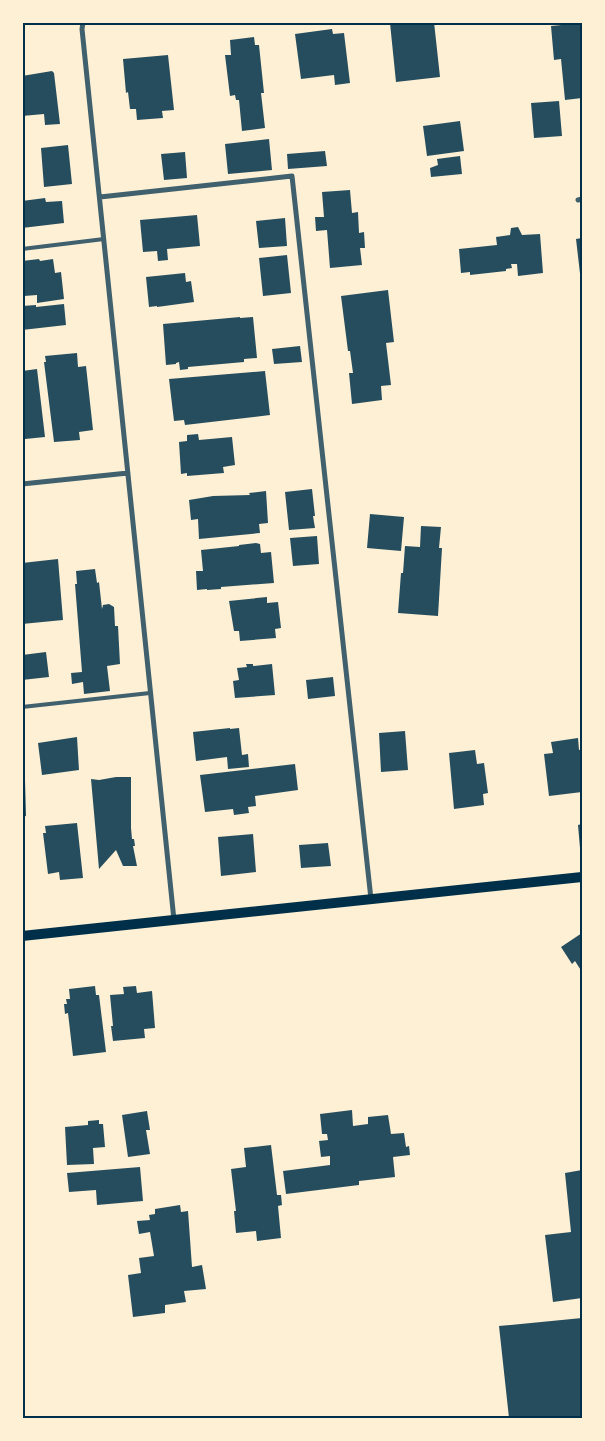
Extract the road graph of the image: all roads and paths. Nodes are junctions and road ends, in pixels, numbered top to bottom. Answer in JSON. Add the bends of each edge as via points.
{"nodes":[{"id":1,"x":83,"y":22,"type":"edge"},
{"id":2,"x":100,"y":197,"type":"junction"},
{"id":3,"x":104,"y":239,"type":"junction"},
{"id":4,"x":22,"y":249,"type":"edge"},
{"id":5,"x":128,"y":473,"type":"junction"},
{"id":6,"x":22,"y":484,"type":"edge"},
{"id":7,"x":150,"y":693,"type":"junction"},
{"id":8,"x":22,"y":707,"type":"edge"},
{"id":9,"x":582,"y":878,"type":"edge"},
{"id":10,"x":371,"y":900,"type":"junction"},
{"id":11,"x":174,"y":920,"type":"junction"},
{"id":12,"x":22,"y":936,"type":"edge"}],
"edges":[{"from":1,"to":2,"type":"street"},
{"from":2,"to":3,"type":"street"},
{"from":2,"to":10,"type":"street","via":[[292,176]]},
{"from":3,"to":4,"type":"lane"},
{"from":3,"to":5,"type":"street"},
{"from":5,"to":6,"type":"street"},
{"from":5,"to":7,"type":"street"},
{"from":7,"to":8,"type":"lane"},
{"from":7,"to":11,"type":"street"},
{"from":9,"to":10,"type":"main road"},
{"from":10,"to":11,"type":"main road"},
{"from":11,"to":12,"type":"main road"}]}
